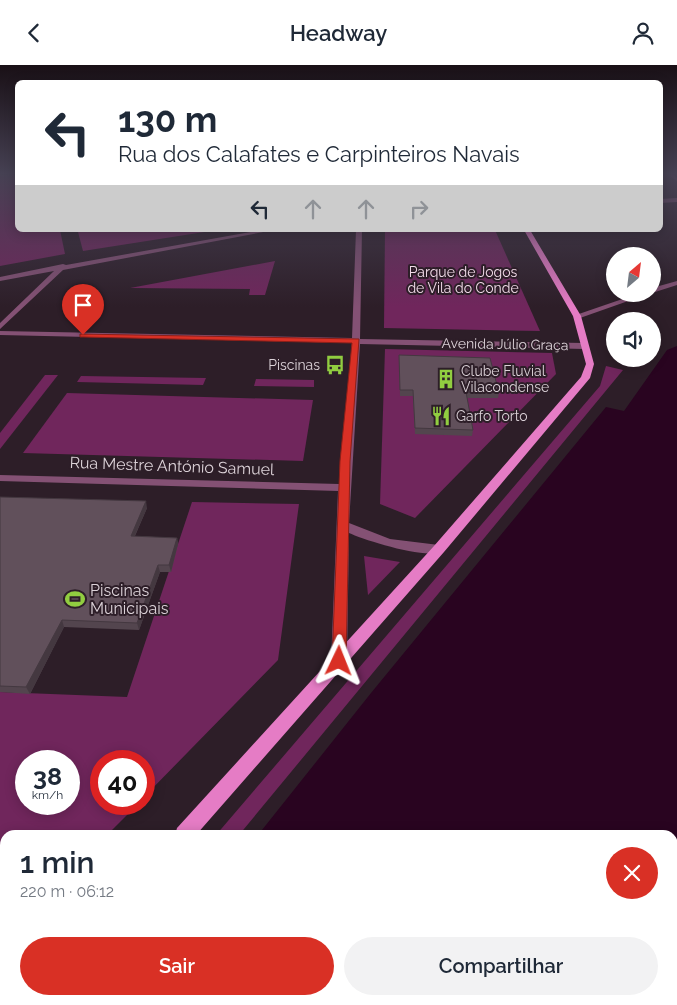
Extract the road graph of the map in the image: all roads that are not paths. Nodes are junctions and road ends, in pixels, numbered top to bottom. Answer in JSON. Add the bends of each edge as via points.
{"nodes":[{"id":1,"x":260,"y":232,"type":"edge"},
{"id":2,"x":360,"y":232,"type":"edge"},
{"id":3,"x":528,"y":232,"type":"edge"},
{"id":4,"x":64,"y":266,"type":"junction"},
{"id":5,"x":0,"y":279,"type":"edge"},
{"id":6,"x":677,"y":283,"type":"edge"},
{"id":7,"x":661,"y":288,"type":"edge"},
{"id":8,"x":617,"y":303,"type":"edge"},
{"id":9,"x":577,"y":316,"type":"junction"},
{"id":10,"x":0,"y":327,"type":"edge"},
{"id":11,"x":0,"y":333,"type":"edge"},
{"id":12,"x":356,"y":341,"type":"junction"},
{"id":13,"x":584,"y":346,"type":"junction"},
{"id":14,"x":0,"y":478,"type":"edge"},
{"id":15,"x":344,"y":488,"type":"junction"},
{"id":16,"x":344,"y":525,"type":"junction"},
{"id":17,"x":439,"y":549,"type":"junction"},
{"id":18,"x":339,"y":661,"type":"junction"},
{"id":19,"x":188,"y":830,"type":"edge"}],
"edges":[{"from":1,"to":4,"type":"street"},
{"from":2,"to":12,"type":"street"},
{"from":3,"to":9,"type":"main road","name":"Avenida Júlio Graça"},
{"from":4,"to":5,"type":"street"},
{"from":4,"to":10,"type":"street"},
{"from":6,"to":7,"type":"street"},
{"from":8,"to":9,"type":"street"},
{"from":9,"to":13,"type":"main road","name":"Avenida Júlio Graça"},
{"from":11,"to":12,"type":"street","name":"Avenida Júlio Graça"},
{"from":12,"to":13,"type":"street","name":"Avenida Júlio Graça"},
{"from":12,"to":15,"type":"street"},
{"from":13,"to":17,"type":"main road","via":[[590,364],[585,378]]},
{"from":14,"to":15,"type":"street","name":"Rua Mestre António Samuel"},
{"from":15,"to":16,"type":"street"},
{"from":16,"to":17,"type":"street","via":[[384,543]]},
{"from":16,"to":18,"type":"street"},
{"from":17,"to":18,"type":"main road"},
{"from":18,"to":19,"type":"main road"}]}
